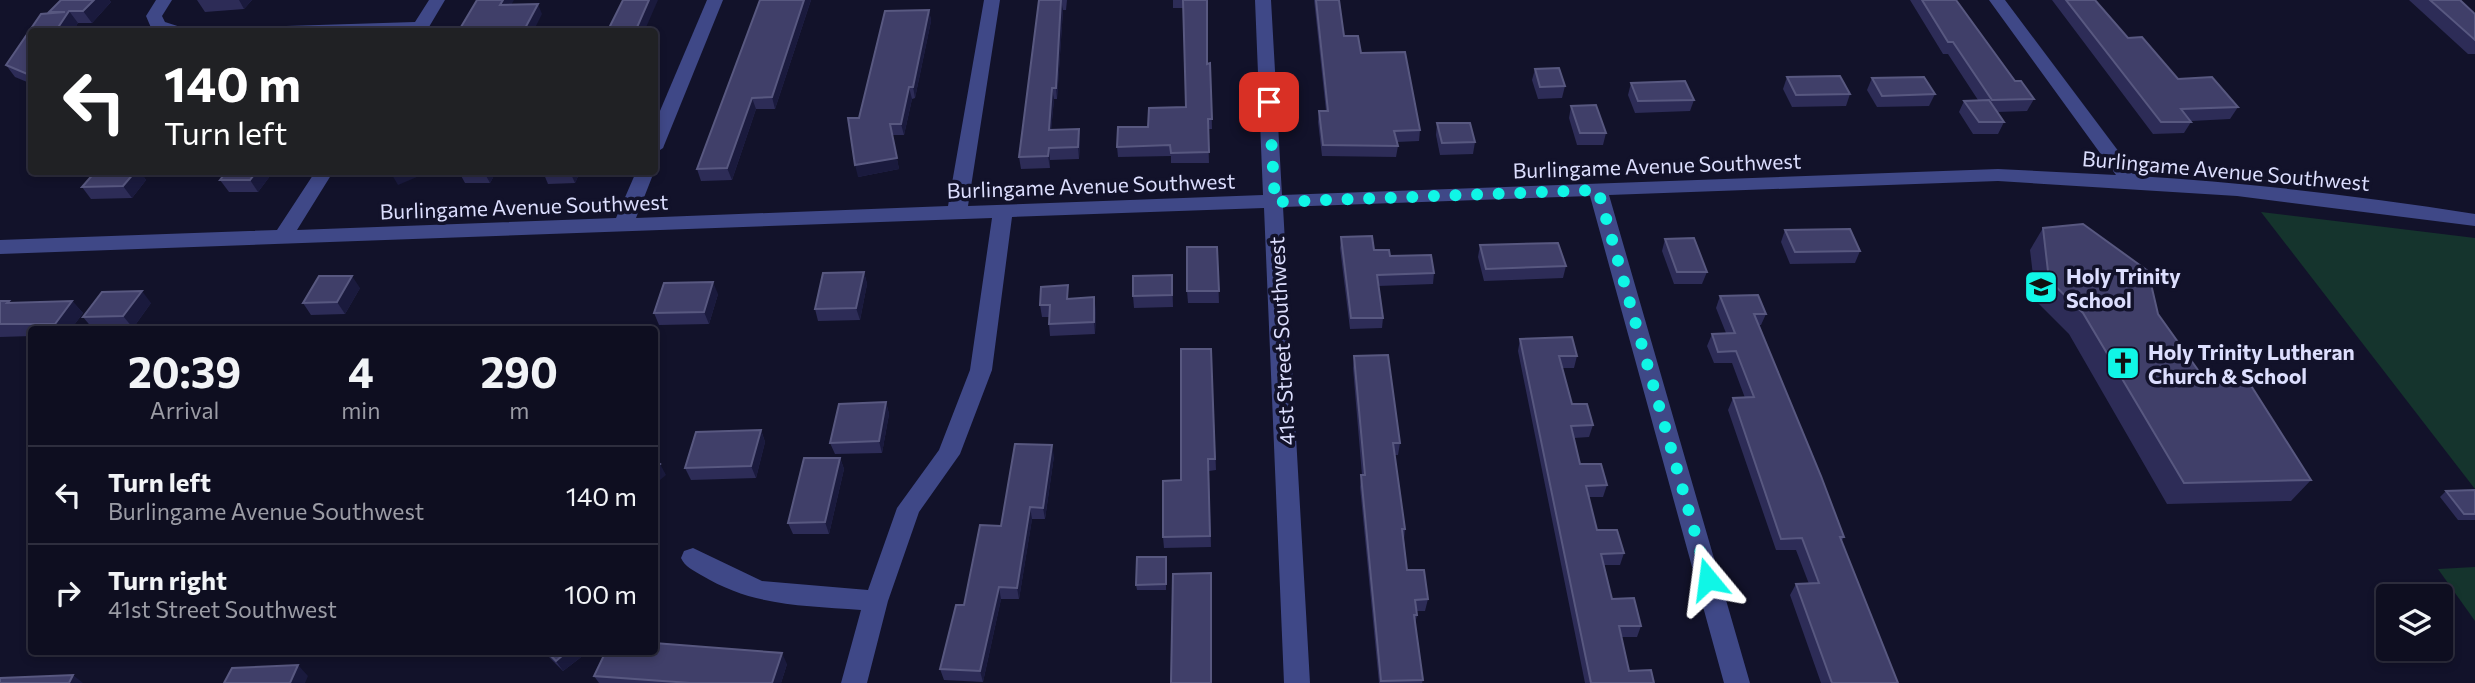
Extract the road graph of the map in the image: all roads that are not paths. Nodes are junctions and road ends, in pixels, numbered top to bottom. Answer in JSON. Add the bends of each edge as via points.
{"nodes":[{"id":1,"x":164,"y":0,"type":"edge"},
{"id":2,"x":437,"y":0,"type":"edge"},
{"id":3,"x":715,"y":0,"type":"edge"},
{"id":4,"x":992,"y":0,"type":"edge"},
{"id":5,"x":1262,"y":0,"type":"edge"},
{"id":6,"x":1997,"y":0,"type":"edge"},
{"id":7,"x":168,"y":28,"type":"edge"},
{"id":8,"x":419,"y":28,"type":"edge"},
{"id":9,"x":658,"y":138,"type":"edge"},
{"id":10,"x":322,"y":175,"type":"edge"},
{"id":11,"x":644,"y":175,"type":"edge"},
{"id":12,"x":2130,"y":180,"type":"junction"},
{"id":13,"x":1598,"y":190,"type":"junction"},
{"id":14,"x":1275,"y":202,"type":"junction"},
{"id":15,"x":1003,"y":210,"type":"junction"},
{"id":16,"x":957,"y":212,"type":"junction"},
{"id":17,"x":2475,"y":220,"type":"edge"},
{"id":18,"x":623,"y":225,"type":"junction"},
{"id":19,"x":283,"y":237,"type":"junction"},
{"id":20,"x":0,"y":247,"type":"edge"},
{"id":21,"x":693,"y":558,"type":"dead end"},
{"id":22,"x":876,"y":601,"type":"junction"},
{"id":23,"x":854,"y":683,"type":"edge"},
{"id":24,"x":1297,"y":683,"type":"edge"},
{"id":25,"x":1737,"y":683,"type":"edge"}],
"edges":[{"from":1,"to":7,"type":"street","via":[[155,16],[158,26]]},
{"from":2,"to":8,"type":"street"},
{"from":3,"to":9,"type":"street"},
{"from":4,"to":16,"type":"street"},
{"from":5,"to":14,"type":"street","name":"41st Street Southwest"},
{"from":6,"to":12,"type":"street"},
{"from":10,"to":19,"type":"street"},
{"from":11,"to":18,"type":"street"},
{"from":12,"to":13,"type":"street","name":"Burlingame Avenue Southwest","via":[[1998,176]]},
{"from":12,"to":17,"type":"street","name":"Burlingame Avenue Southwest"},
{"from":13,"to":14,"type":"street","name":"Burlingame Avenue Southwest"},
{"from":13,"to":25,"type":"street"},
{"from":14,"to":15,"type":"street","name":"Burlingame Avenue Southwest"},
{"from":14,"to":24,"type":"street","name":"41st Street Southwest"},
{"from":15,"to":16,"type":"street","name":"Burlingame Avenue Southwest"},
{"from":15,"to":22,"type":"street","via":[[981,370],[949,454],[909,508]]},
{"from":16,"to":18,"type":"street","name":"Burlingame Avenue Southwest"},
{"from":18,"to":19,"type":"street","name":"Burlingame Avenue Southwest"},
{"from":19,"to":20,"type":"street","name":"Burlingame Avenue Southwest"},
{"from":21,"to":22,"type":"street","via":[[761,591]]},
{"from":22,"to":23,"type":"street"}]}
